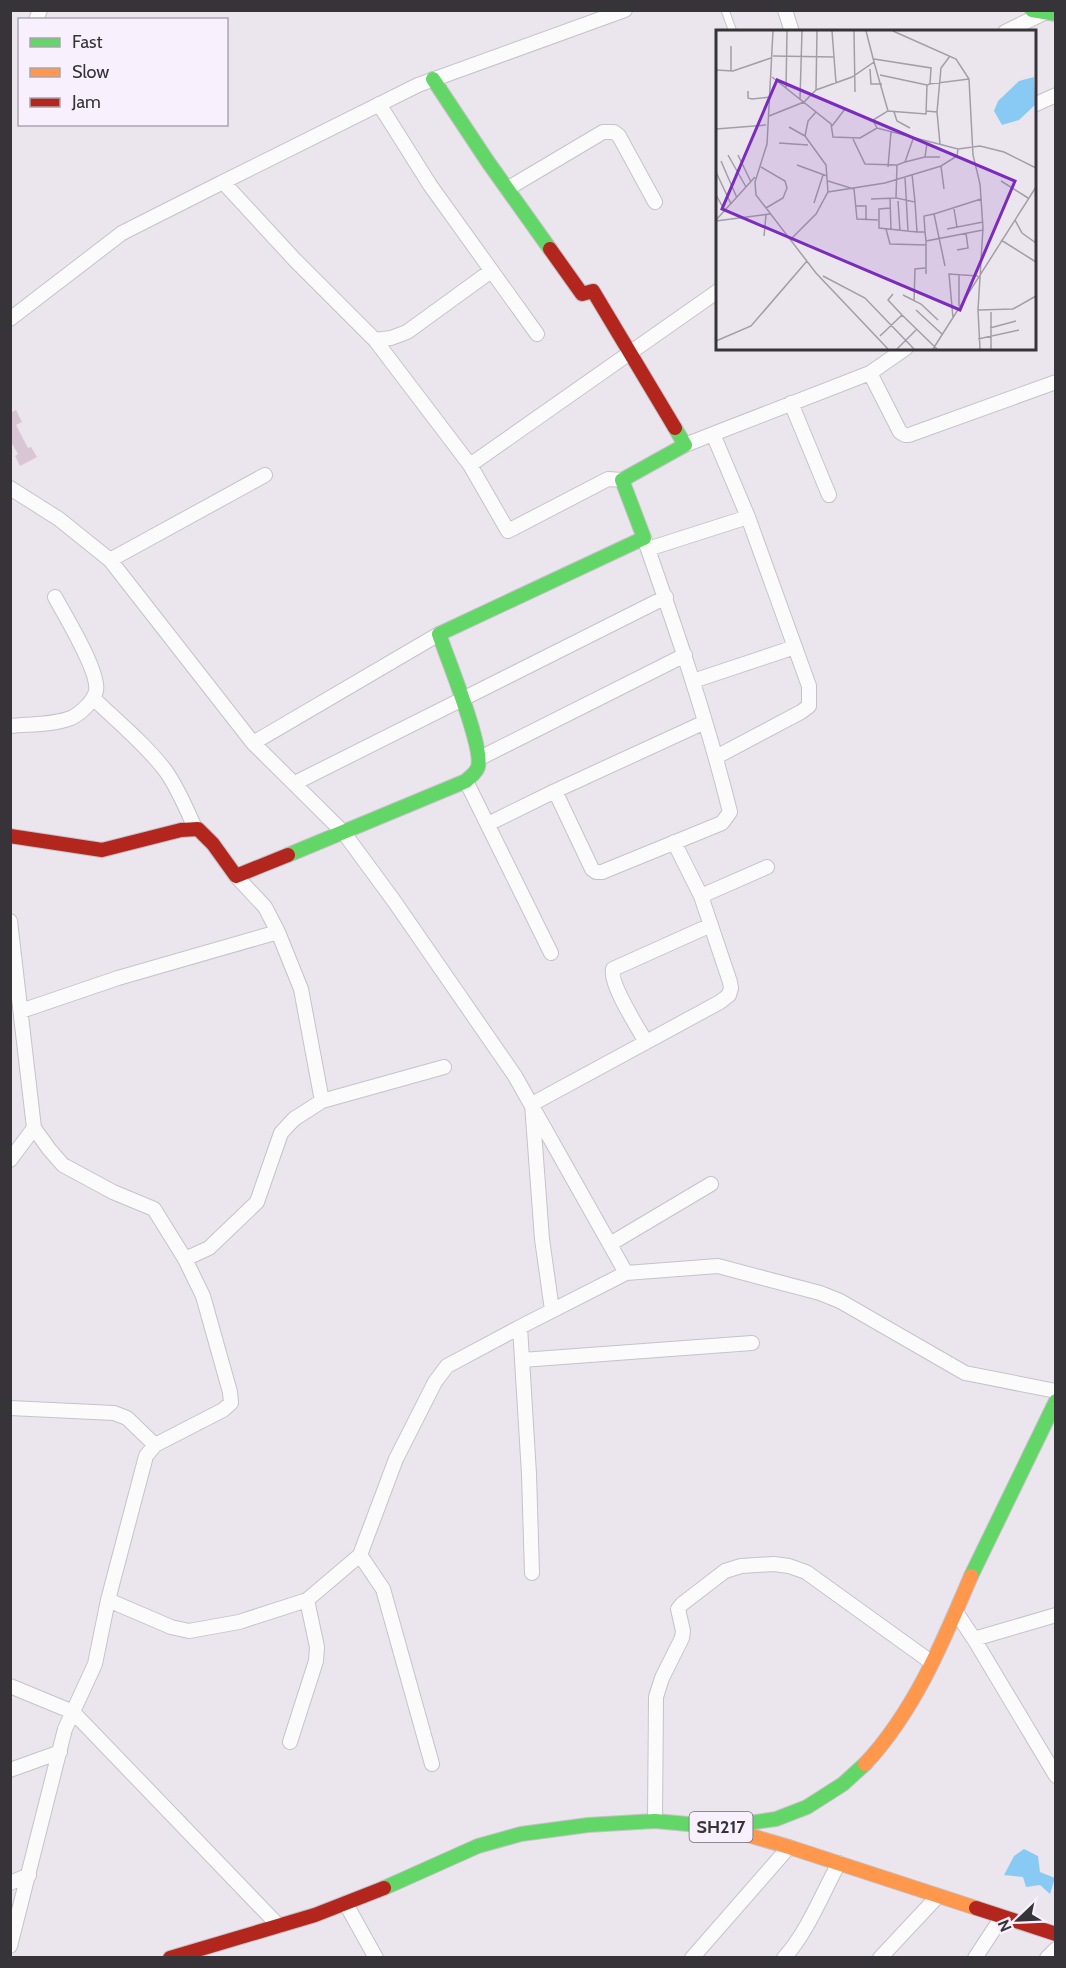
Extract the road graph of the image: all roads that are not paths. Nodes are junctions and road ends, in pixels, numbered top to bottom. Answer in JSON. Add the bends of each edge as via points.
{"nodes":[{"id":1,"x":624,"y":10,"type":"edge"},
{"id":2,"x":725,"y":10,"type":"edge"},
{"id":3,"x":785,"y":10,"type":"edge"},
{"id":4,"x":1044,"y":12,"type":"edge"},
{"id":5,"x":732,"y":30,"type":"edge"},
{"id":6,"x":791,"y":30,"type":"edge"},
{"id":7,"x":1009,"y":30,"type":"edge"},
{"id":8,"x":433,"y":79,"type":"junction"},
{"id":9,"x":1056,"y":96,"type":"edge"},
{"id":10,"x":379,"y":104,"type":"junction"},
{"id":11,"x":1036,"y":105,"type":"edge"},
{"id":12,"x":223,"y":182,"type":"junction"},
{"id":13,"x":507,"y":189,"type":"junction"},
{"id":14,"x":655,"y":202,"type":"dead end"},
{"id":15,"x":491,"y":271,"type":"junction"},
{"id":16,"x":716,"y":292,"type":"edge"},
{"id":17,"x":10,"y":319,"type":"edge"},
{"id":18,"x":537,"y":334,"type":"dead end"},
{"id":19,"x":375,"y":340,"type":"junction"},
{"id":20,"x":903,"y":350,"type":"edge"},
{"id":21,"x":630,"y":354,"type":"junction"},
{"id":22,"x":870,"y":373,"type":"junction"},
{"id":23,"x":1056,"y":382,"type":"edge"},
{"id":24,"x":791,"y":403,"type":"junction"},
{"id":25,"x":713,"y":434,"type":"junction"},
{"id":26,"x":685,"y":445,"type":"junction"},
{"id":27,"x":470,"y":465,"type":"junction"},
{"id":28,"x":265,"y":475,"type":"dead end"},
{"id":29,"x":622,"y":480,"type":"junction"},
{"id":30,"x":10,"y":488,"type":"edge"},
{"id":31,"x":829,"y":495,"type":"dead end"},
{"id":32,"x":748,"y":517,"type":"junction"},
{"id":33,"x":646,"y":544,"type":"junction"},
{"id":34,"x":110,"y":560,"type":"junction"},
{"id":35,"x":56,"y":597,"type":"dead end"},
{"id":36,"x":666,"y":597,"type":"junction"},
{"id":37,"x":439,"y":634,"type":"junction"},
{"id":38,"x":795,"y":647,"type":"junction"},
{"id":39,"x":685,"y":655,"type":"junction"},
{"id":40,"x":693,"y":681,"type":"junction"},
{"id":41,"x":93,"y":698,"type":"junction"},
{"id":42,"x":462,"y":698,"type":"junction"},
{"id":43,"x":705,"y":722,"type":"junction"},
{"id":44,"x":10,"y":726,"type":"edge"},
{"id":45,"x":253,"y":742,"type":"junction"},
{"id":46,"x":716,"y":757,"type":"junction"},
{"id":47,"x":480,"y":758,"type":"junction"},
{"id":48,"x":466,"y":781,"type":"junction"},
{"id":49,"x":295,"y":783,"type":"junction"},
{"id":50,"x":555,"y":791,"type":"junction"},
{"id":51,"x":488,"y":824,"type":"junction"},
{"id":52,"x":195,"y":828,"type":"junction"},
{"id":53,"x":344,"y":833,"type":"junction"},
{"id":54,"x":10,"y":836,"type":"edge"},
{"id":55,"x":674,"y":842,"type":"junction"},
{"id":56,"x":767,"y":867,"type":"dead end"},
{"id":57,"x":237,"y":876,"type":"junction"},
{"id":58,"x":701,"y":896,"type":"junction"},
{"id":59,"x":10,"y":921,"type":"edge"},
{"id":60,"x":711,"y":925,"type":"junction"},
{"id":61,"x":278,"y":932,"type":"junction"},
{"id":62,"x":551,"y":953,"type":"dead end"},
{"id":63,"x":21,"y":1011,"type":"junction"},
{"id":64,"x":646,"y":1042,"type":"junction"},
{"id":65,"x":444,"y":1067,"type":"dead end"},
{"id":66,"x":322,"y":1101,"type":"junction"},
{"id":67,"x":532,"y":1104,"type":"junction"},
{"id":68,"x":34,"y":1128,"type":"junction"},
{"id":69,"x":10,"y":1160,"type":"edge"},
{"id":70,"x":711,"y":1184,"type":"dead end"},
{"id":71,"x":610,"y":1244,"type":"junction"},
{"id":72,"x":185,"y":1259,"type":"junction"},
{"id":73,"x":626,"y":1273,"type":"junction"},
{"id":74,"x":552,"y":1310,"type":"junction"},
{"id":75,"x":520,"y":1327,"type":"junction"},
{"id":76,"x":752,"y":1343,"type":"dead end"},
{"id":77,"x":522,"y":1360,"type":"junction"},
{"id":78,"x":1056,"y":1391,"type":"edge"},
{"id":79,"x":1056,"y":1401,"type":"edge"},
{"id":80,"x":10,"y":1408,"type":"edge"},
{"id":81,"x":155,"y":1445,"type":"junction"},
{"id":82,"x":360,"y":1555,"type":"junction"},
{"id":83,"x":532,"y":1573,"type":"dead end"},
{"id":84,"x":108,"y":1600,"type":"junction"},
{"id":85,"x":307,"y":1600,"type":"junction"},
{"id":86,"x":956,"y":1612,"type":"junction"},
{"id":87,"x":1056,"y":1616,"type":"edge"},
{"id":88,"x":974,"y":1639,"type":"junction"},
{"id":89,"x":931,"y":1662,"type":"junction"},
{"id":90,"x":10,"y":1686,"type":"edge"},
{"id":91,"x":73,"y":1712,"type":"junction"},
{"id":92,"x":290,"y":1742,"type":"dead end"},
{"id":93,"x":60,"y":1752,"type":"junction"},
{"id":94,"x":432,"y":1764,"type":"dead end"},
{"id":95,"x":10,"y":1770,"type":"edge"},
{"id":96,"x":1056,"y":1776,"type":"edge"},
{"id":97,"x":655,"y":1821,"type":"junction"},
{"id":98,"x":721,"y":1827,"type":"junction"},
{"id":99,"x":789,"y":1846,"type":"junction"},
{"id":100,"x":839,"y":1863,"type":"junction"},
{"id":101,"x":29,"y":1875,"type":"junction"},
{"id":102,"x":10,"y":1882,"type":"edge"},
{"id":103,"x":938,"y":1896,"type":"junction"},
{"id":104,"x":346,"y":1904,"type":"junction"},
{"id":105,"x":1002,"y":1917,"type":"junction"},
{"id":106,"x":279,"y":1926,"type":"junction"},
{"id":107,"x":1056,"y":1934,"type":"edge"},
{"id":108,"x":10,"y":1946,"type":"edge"},
{"id":109,"x":1056,"y":1948,"type":"edge"},
{"id":110,"x":170,"y":1958,"type":"edge"},
{"id":111,"x":376,"y":1958,"type":"edge"},
{"id":112,"x":692,"y":1958,"type":"edge"},
{"id":113,"x":784,"y":1958,"type":"edge"},
{"id":114,"x":880,"y":1958,"type":"edge"},
{"id":115,"x":975,"y":1958,"type":"edge"},
{"id":116,"x":1047,"y":1958,"type":"edge"}],
"edges":[{"from":1,"to":8,"type":"street"},
{"from":2,"to":5,"type":"lane"},
{"from":3,"to":6,"type":"street"},
{"from":4,"to":7,"type":"street"},
{"from":8,"to":10,"type":"street"},
{"from":8,"to":13,"type":"street"},
{"from":9,"to":11,"type":"street"},
{"from":10,"to":12,"type":"street"},
{"from":10,"to":15,"type":"street"},
{"from":12,"to":17,"type":"street","via":[[122,233]]},
{"from":12,"to":19,"type":"street"},
{"from":13,"to":14,"type":"street","via":[[608,131],[619,136]]},
{"from":13,"to":21,"type":"street","via":[[582,294],[593,291]]},
{"from":15,"to":18,"type":"street"},
{"from":15,"to":19,"type":"street","via":[[407,332]]},
{"from":16,"to":21,"type":"street"},
{"from":19,"to":27,"type":"street"},
{"from":20,"to":22,"type":"street"},
{"from":21,"to":26,"type":"street"},
{"from":21,"to":27,"type":"street"},
{"from":22,"to":23,"type":"street","via":[[900,432],[909,435]]},
{"from":22,"to":24,"type":"street"},
{"from":24,"to":25,"type":"street"},
{"from":24,"to":31,"type":"street"},
{"from":25,"to":26,"type":"street"},
{"from":25,"to":32,"type":"street"},
{"from":26,"to":29,"type":"street"},
{"from":27,"to":29,"type":"street","via":[[508,531],[608,479]]},
{"from":28,"to":34,"type":"street"},
{"from":29,"to":33,"type":"street"},
{"from":30,"to":34,"type":"street","via":[[59,519]]},
{"from":32,"to":33,"type":"street"},
{"from":32,"to":38,"type":"street"},
{"from":33,"to":36,"type":"street"},
{"from":33,"to":37,"type":"street"},
{"from":34,"to":45,"type":"street"},
{"from":35,"to":41,"type":"street","via":[[96,678]]},
{"from":36,"to":39,"type":"street"},
{"from":36,"to":42,"type":"street"},
{"from":37,"to":42,"type":"street"},
{"from":37,"to":45,"type":"street"},
{"from":38,"to":40,"type":"street"},
{"from":38,"to":46,"type":"street","via":[[809,686],[809,706]]},
{"from":39,"to":40,"type":"street"},
{"from":39,"to":47,"type":"street"},
{"from":40,"to":43,"type":"street"},
{"from":41,"to":44,"type":"street","via":[[71,718]]},
{"from":41,"to":52,"type":"street","via":[[165,770]]},
{"from":42,"to":47,"type":"street"},
{"from":42,"to":49,"type":"street"},
{"from":43,"to":46,"type":"street"},
{"from":43,"to":50,"type":"street"},
{"from":45,"to":49,"type":"street"},
{"from":46,"to":55,"type":"street","via":[[730,812],[722,823]]},
{"from":47,"to":48,"type":"street"},
{"from":48,"to":51,"type":"street"},
{"from":48,"to":53,"type":"street"},
{"from":49,"to":53,"type":"street"},
{"from":50,"to":51,"type":"street"},
{"from":50,"to":55,"type":"street","via":[[596,872]]},
{"from":51,"to":62,"type":"street"},
{"from":52,"to":54,"type":"street","via":[[102,850]]},
{"from":52,"to":57,"type":"street","via":[[205,834]]},
{"from":53,"to":57,"type":"street"},
{"from":53,"to":67,"type":"street"},
{"from":55,"to":58,"type":"street"},
{"from":56,"to":58,"type":"street"},
{"from":57,"to":61,"type":"street","via":[[265,907]]},
{"from":58,"to":60,"type":"street"},
{"from":59,"to":63,"type":"street"},
{"from":60,"to":64,"type":"street","via":[[730,982],[729,995]]},
{"from":60,"to":64,"type":"street","via":[[613,969],[617,987]]},
{"from":61,"to":63,"type":"street","via":[[118,978]]},
{"from":61,"to":66,"type":"street","via":[[301,989]]},
{"from":63,"to":68,"type":"street"},
{"from":64,"to":67,"type":"street"},
{"from":65,"to":66,"type":"street"},
{"from":66,"to":72,"type":"street","via":[[294,1119],[281,1133],[257,1203],[209,1248]]},
{"from":67,"to":71,"type":"street"},
{"from":67,"to":74,"type":"street","via":[[542,1239]]},
{"from":68,"to":69,"type":"street"},
{"from":68,"to":72,"type":"street","via":[[63,1165],[154,1209]]},
{"from":70,"to":71,"type":"street"},
{"from":71,"to":73,"type":"street"},
{"from":72,"to":81,"type":"street","via":[[203,1296],[231,1403]]},
{"from":73,"to":74,"type":"street"},
{"from":73,"to":78,"type":"street","via":[[718,1266],[788,1284],[840,1301],[965,1373]]},
{"from":74,"to":75,"type":"street"},
{"from":75,"to":77,"type":"street"},
{"from":75,"to":82,"type":"street","via":[[447,1366],[435,1382],[396,1459]]},
{"from":76,"to":77,"type":"street"},
{"from":77,"to":83,"type":"street"},
{"from":79,"to":86,"type":"street","number":"SH217"},
{"from":80,"to":81,"type":"street","via":[[114,1413],[127,1418]]},
{"from":81,"to":84,"type":"street","via":[[146,1456]]},
{"from":82,"to":85,"type":"street"},
{"from":82,"to":94,"type":"street","via":[[383,1589]]},
{"from":84,"to":85,"type":"street","via":[[189,1631],[239,1623]]},
{"from":84,"to":91,"type":"street","via":[[95,1664]]},
{"from":85,"to":92,"type":"street","via":[[317,1647],[316,1661]]},
{"from":86,"to":88,"type":"street"},
{"from":86,"to":89,"type":"street","number":"SH217"},
{"from":87,"to":88,"type":"street"},
{"from":88,"to":96,"type":"street"},
{"from":89,"to":97,"type":"street","via":[[806,1572],[774,1564],[725,1571],[678,1609],[682,1638],[656,1697]]},
{"from":89,"to":98,"type":"street","number":"SH217","via":[[921,1686],[886,1742],[843,1784],[807,1807],[776,1819]]},
{"from":90,"to":91,"type":"street"},
{"from":91,"to":93,"type":"street"},
{"from":91,"to":106,"type":"street"},
{"from":93,"to":95,"type":"street"},
{"from":93,"to":101,"type":"street"},
{"from":97,"to":98,"type":"street","number":"SH217"},
{"from":97,"to":104,"type":"street","number":"SH217","via":[[521,1834],[478,1846]]},
{"from":98,"to":99,"type":"street"},
{"from":99,"to":100,"type":"street"},
{"from":99,"to":112,"type":"street"},
{"from":100,"to":103,"type":"street"},
{"from":100,"to":113,"type":"street","via":[[801,1935]]},
{"from":101,"to":102,"type":"street"},
{"from":101,"to":108,"type":"street"},
{"from":103,"to":105,"type":"street"},
{"from":103,"to":114,"type":"street"},
{"from":104,"to":106,"type":"street","number":"SH217"},
{"from":104,"to":111,"type":"street"},
{"from":105,"to":107,"type":"street"},
{"from":105,"to":115,"type":"street"},
{"from":106,"to":110,"type":"street","number":"SH217"},
{"from":109,"to":116,"type":"street"}]}
